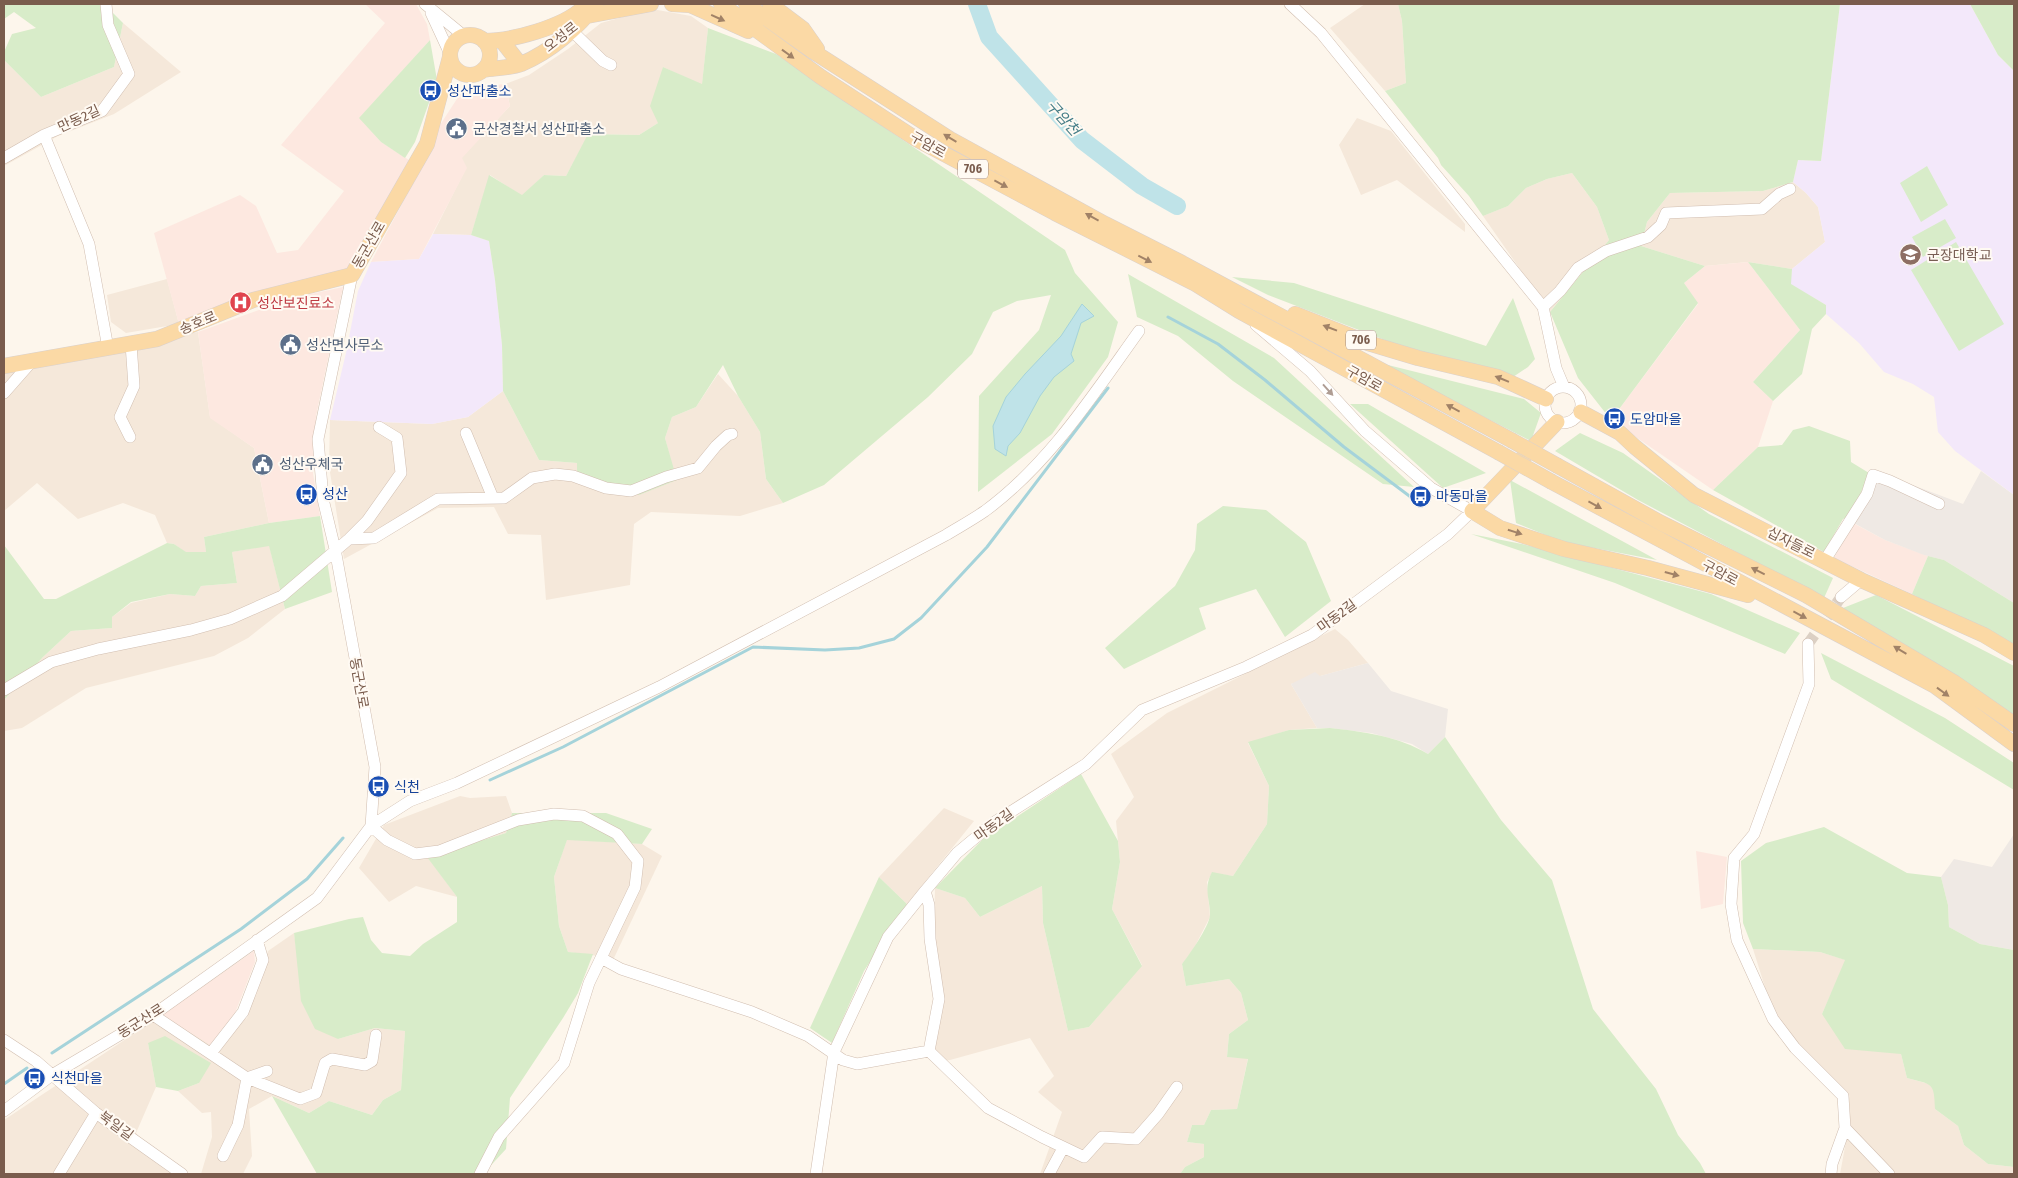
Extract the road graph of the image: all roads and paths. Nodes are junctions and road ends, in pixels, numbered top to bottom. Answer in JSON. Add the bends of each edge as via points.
{"nodes":[{"id":1,"x":106,"y":4,"type":"edge"},
{"id":2,"x":572,"y":4,"type":"edge"},
{"id":3,"x":651,"y":4,"type":"edge"},
{"id":4,"x":672,"y":4,"type":"edge"},
{"id":5,"x":721,"y":4,"type":"edge"},
{"id":6,"x":746,"y":4,"type":"edge"},
{"id":7,"x":770,"y":4,"type":"edge"},
{"id":8,"x":1290,"y":4,"type":"edge"},
{"id":9,"x":427,"y":6,"type":"edge"},
{"id":10,"x":590,"y":8,"type":"edge"},
{"id":11,"x":571,"y":30,"type":"junction"},
{"id":12,"x":526,"y":34,"type":"junction"},
{"id":13,"x":464,"y":36,"type":"junction"},
{"id":14,"x":769,"y":40,"type":"junction"},
{"id":15,"x":484,"y":41,"type":"junction"},
{"id":16,"x":502,"y":41,"type":"junction"},
{"id":17,"x":450,"y":56,"type":"junction"},
{"id":18,"x":824,"y":58,"type":"junction"},
{"id":19,"x":520,"y":64,"type":"junction"},
{"id":20,"x":611,"y":65,"type":"dead end"},
{"id":21,"x":483,"y":70,"type":"junction"},
{"id":22,"x":466,"y":74,"type":"junction"},
{"id":23,"x":439,"y":98,"type":"junction"},
{"id":24,"x":44,"y":135,"type":"junction"},
{"id":25,"x":4,"y":158,"type":"edge"},
{"id":26,"x":1790,"y":189,"type":"dead end"},
{"id":27,"x":1182,"y":263,"type":"junction"},
{"id":28,"x":352,"y":275,"type":"junction"},
{"id":29,"x":1543,"y":308,"type":"junction"},
{"id":30,"x":1239,"y":311,"type":"junction"},
{"id":31,"x":1139,"y":331,"type":"dead end"},
{"id":32,"x":131,"y":344,"type":"junction"},
{"id":33,"x":108,"y":348,"type":"junction"},
{"id":34,"x":33,"y":360,"type":"junction"},
{"id":35,"x":4,"y":366,"type":"edge"},
{"id":36,"x":1564,"y":387,"type":"junction"},
{"id":37,"x":4,"y":393,"type":"edge"},
{"id":38,"x":1546,"y":399,"type":"junction"},
{"id":39,"x":1581,"y":412,"type":"junction"},
{"id":40,"x":1557,"y":422,"type":"junction"},
{"id":41,"x":379,"y":427,"type":"dead end"},
{"id":42,"x":466,"y":433,"type":"dead end"},
{"id":43,"x":732,"y":434,"type":"dead end"},
{"id":44,"x":130,"y":437,"type":"dead end"},
{"id":45,"x":492,"y":498,"type":"junction"},
{"id":46,"x":1939,"y":504,"type":"dead end"},
{"id":47,"x":1472,"y":511,"type":"junction"},
{"id":48,"x":349,"y":539,"type":"junction"},
{"id":49,"x":335,"y":550,"type":"junction"},
{"id":50,"x":1826,"y":560,"type":"junction"},
{"id":51,"x":1861,"y":580,"type":"junction"},
{"id":52,"x":1841,"y":597,"type":"tunnel mouth"},
{"id":53,"x":1776,"y":602,"type":"junction"},
{"id":54,"x":1808,"y":644,"type":"tunnel mouth"},
{"id":55,"x":2014,"y":653,"type":"edge"},
{"id":56,"x":4,"y":690,"type":"edge"},
{"id":57,"x":2014,"y":724,"type":"edge"},
{"id":58,"x":2014,"y":744,"type":"edge"},
{"id":59,"x":371,"y":826,"type":"junction"},
{"id":60,"x":925,"y":891,"type":"junction"},
{"id":61,"x":257,"y":940,"type":"junction"},
{"id":62,"x":601,"y":958,"type":"junction"},
{"id":63,"x":153,"y":1015,"type":"junction"},
{"id":64,"x":376,"y":1035,"type":"dead end"},
{"id":65,"x":4,"y":1040,"type":"edge"},
{"id":66,"x":929,"y":1051,"type":"junction"},
{"id":67,"x":834,"y":1052,"type":"junction"},
{"id":68,"x":211,"y":1053,"type":"junction"},
{"id":69,"x":267,"y":1071,"type":"dead end"},
{"id":70,"x":52,"y":1075,"type":"junction"},
{"id":71,"x":247,"y":1078,"type":"junction"},
{"id":72,"x":1177,"y":1087,"type":"dead end"},
{"id":73,"x":4,"y":1111,"type":"edge"},
{"id":74,"x":96,"y":1112,"type":"junction"},
{"id":75,"x":1844,"y":1128,"type":"junction"},
{"id":76,"x":1063,"y":1148,"type":"junction"},
{"id":77,"x":223,"y":1156,"type":"dead end"},
{"id":78,"x":59,"y":1174,"type":"edge"},
{"id":79,"x":182,"y":1174,"type":"edge"},
{"id":80,"x":480,"y":1174,"type":"edge"},
{"id":81,"x":816,"y":1174,"type":"edge"},
{"id":82,"x":1049,"y":1174,"type":"edge"},
{"id":83,"x":1831,"y":1174,"type":"edge"},
{"id":84,"x":1889,"y":1174,"type":"edge"}],
"edges":[{"from":1,"to":24,"type":"street","name":"만동2길","via":[[108,26],[129,74],[102,111]]},
{"from":2,"to":12,"type":"main road","via":[[552,21]]},
{"from":3,"to":10,"type":"main road"},
{"from":4,"to":14,"type":"main road","one_way":true,"via":[[690,5]]},
{"from":5,"to":14,"type":"main road","name":"구암로","number":"706"},
{"from":6,"to":18,"type":"main road","name":"구암로","number":"706"},
{"from":7,"to":18,"type":"main road","via":[[804,29]]},
{"from":8,"to":29,"type":"street","via":[[1321,33]]},
{"from":9,"to":13,"type":"street"},
{"from":9,"to":17,"type":"street"},
{"from":10,"to":11,"type":"main road","name":"오성로"},
{"from":10,"to":12,"type":"main road","via":[[560,23]]},
{"from":11,"to":19,"type":"main road","name":"오성로"},
{"from":11,"to":20,"type":"street"},
{"from":12,"to":16,"type":"main road"},
{"from":13,"to":15,"type":"main road","via":[[472,35]]},
{"from":13,"to":17,"type":"main road","via":[[452,46]]},
{"from":14,"to":30,"type":"main road","name":"구암로","number":"706","one_way":true,"via":[[916,139],[1194,283]]},
{"from":15,"to":16,"type":"main road"},
{"from":15,"to":21,"type":"main road","via":[[488,46],[489,59]]},
{"from":16,"to":19,"type":"main road"},
{"from":17,"to":22,"type":"main road","via":[[456,69]]},
{"from":17,"to":23,"type":"main road","name":"동군산로"},
{"from":27,"to":18,"type":"main road","name":"구암로","number":"706","one_way":true,"via":[[950,139]]},
{"from":19,"to":21,"type":"main road","name":"오성로"},
{"from":21,"to":22,"type":"main road"},
{"from":22,"to":23,"type":"main road"},
{"from":23,"to":28,"type":"main road","name":"동군산로","via":[[427,144]]},
{"from":24,"to":25,"type":"street","name":"만동2길"},
{"from":24,"to":33,"type":"street","via":[[89,244]]},
{"from":26,"to":29,"type":"street","via":[[1762,209],[1666,213],[1661,225],[1648,237],[1606,251],[1578,268]]},
{"from":38,"to":27,"type":"main road","number":"706","one_way":true,"via":[[1498,377],[1368,343]]},
{"from":57,"to":27,"type":"main road","name":"구암로","one_way":true,"bridge":true,"via":[[1955,683],[1806,596],[1661,523]]},
{"from":28,"to":32,"type":"main road","name":"송호로","via":[[253,300],[157,339]]},
{"from":28,"to":49,"type":"street","name":"동군산로","via":[[318,439],[323,499]]},
{"from":29,"to":36,"type":"street","via":[[1556,368]]},
{"from":30,"to":47,"type":"street","number":"706","one_way":true,"via":[[1310,371],[1365,431],[1430,488]]},
{"from":30,"to":53,"type":"main road","name":"구암로","one_way":true,"bridge":true},
{"from":31,"to":59,"type":"street","via":[[1059,439],[1016,485],[985,511],[946,535],[659,687],[457,783],[410,801]]},
{"from":32,"to":33,"type":"main road","name":"송호로"},
{"from":32,"to":44,"type":"street","via":[[134,386],[120,417]]},
{"from":33,"to":34,"type":"main road","name":"송호로"},
{"from":34,"to":35,"type":"main road","name":"송호로"},
{"from":34,"to":37,"type":"street"},
{"from":36,"to":38,"type":"street","via":[[1553,390]]},
{"from":36,"to":39,"type":"street","via":[[1579,395]]},
{"from":38,"to":40,"type":"street","via":[[1546,410]]},
{"from":39,"to":40,"type":"street","via":[[1574,421]]},
{"from":39,"to":50,"type":"main road","name":"십자들로","via":[[1620,433],[1694,495]]},
{"from":40,"to":47,"type":"main road"},
{"from":41,"to":48,"type":"street","via":[[397,438],[401,473],[367,521]]},
{"from":42,"to":45,"type":"street"},
{"from":43,"to":45,"type":"street","via":[[716,446],[698,468],[631,491],[606,488],[573,476],[555,474],[532,478],[504,498]]},
{"from":45,"to":48,"type":"street","via":[[438,499],[374,538]]},
{"from":46,"to":50,"type":"street","via":[[1872,475],[1867,494]]},
{"from":47,"to":53,"type":"main road","one_way":true,"via":[[1500,528],[1564,549]]},
{"from":47,"to":60,"type":"street","name":"마동2길","via":[[1448,534],[1312,635],[1246,667],[1142,710],[1086,764],[986,829],[957,853]]},
{"from":48,"to":49,"type":"street"},
{"from":49,"to":56,"type":"street","via":[[282,596],[230,619],[51,662]]},
{"from":49,"to":59,"type":"street","name":"동군산로","via":[[375,767]]},
{"from":50,"to":51,"type":"main road","name":"십자들로"},
{"from":51,"to":52,"type":"street"},
{"from":51,"to":55,"type":"main road","name":"십자들로","via":[[1984,635]]},
{"from":53,"to":58,"type":"main road","name":"구암로","one_way":true,"via":[[1935,686]]},
{"from":54,"to":75,"type":"street","via":[[1809,684],[1754,834],[1734,858],[1731,904],[1737,940],[1773,1019],[1795,1048],[1843,1096]]},
{"from":59,"to":61,"type":"street","name":"동군산로","via":[[317,898]]},
{"from":59,"to":62,"type":"street","via":[[386,840],[415,854],[439,851],[518,820],[554,814],[583,816],[617,834],[638,861],[635,887]]},
{"from":60,"to":66,"type":"street","via":[[939,999]]},
{"from":60,"to":67,"type":"street","name":"마동2길","via":[[888,936]]},
{"from":61,"to":63,"type":"street","name":"동군산로"},
{"from":61,"to":68,"type":"street","via":[[263,960],[243,1012]]},
{"from":62,"to":67,"type":"street","via":[[621,969],[752,1012],[808,1036]]},
{"from":62,"to":80,"type":"street","via":[[589,982],[564,1063],[499,1137]]},
{"from":63,"to":68,"type":"street"},
{"from":63,"to":70,"type":"street","name":"동군산로"},
{"from":64,"to":71,"type":"street","via":[[372,1061],[365,1065],[332,1059],[325,1063],[316,1093],[300,1099]]},
{"from":65,"to":70,"type":"street","name":"북일길","via":[[36,1060]]},
{"from":66,"to":67,"type":"street","via":[[857,1064],[843,1060]]},
{"from":66,"to":76,"type":"street","via":[[988,1108]]},
{"from":67,"to":81,"type":"street","name":"마동2길"},
{"from":68,"to":71,"type":"street"},
{"from":69,"to":71,"type":"street"},
{"from":70,"to":73,"type":"street","name":"동군산로"},
{"from":70,"to":74,"type":"street","name":"북일길"},
{"from":71,"to":77,"type":"street","via":[[238,1125]]},
{"from":72,"to":76,"type":"street","via":[[1136,1139],[1102,1137],[1084,1157]]},
{"from":74,"to":78,"type":"street"},
{"from":74,"to":79,"type":"street","name":"북일길"},
{"from":75,"to":83,"type":"street"},
{"from":75,"to":84,"type":"street"},
{"from":76,"to":82,"type":"street"}]}
